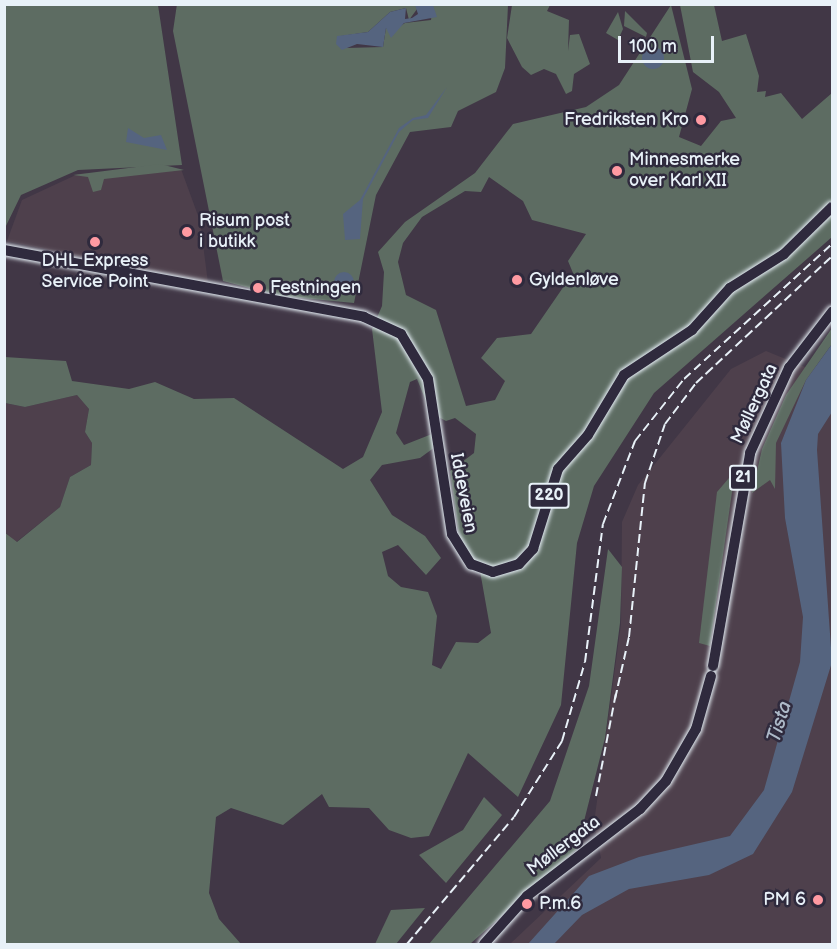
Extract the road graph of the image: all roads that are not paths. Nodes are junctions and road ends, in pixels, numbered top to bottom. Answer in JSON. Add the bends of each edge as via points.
{"nodes":[{"id":1,"x":832,"y":207,"type":"edge"},
{"id":2,"x":4,"y":250,"type":"edge"},
{"id":3,"x":832,"y":312,"type":"edge"},
{"id":4,"x":484,"y":945,"type":"edge"}],
"edges":[{"from":1,"to":2,"type":"main road","name":"Iddeveien","number":"220","via":[[784,254],[730,288],[682,338],[624,375],[588,435],[558,469],[533,549],[519,564],[493,572],[471,564],[452,534],[428,379],[401,334],[364,317]]},
{"from":3,"to":4,"type":"main road","name":"Møllergata","number":"21","via":[[789,368],[750,453],[712,671],[696,729],[666,781],[504,920]]}]}
